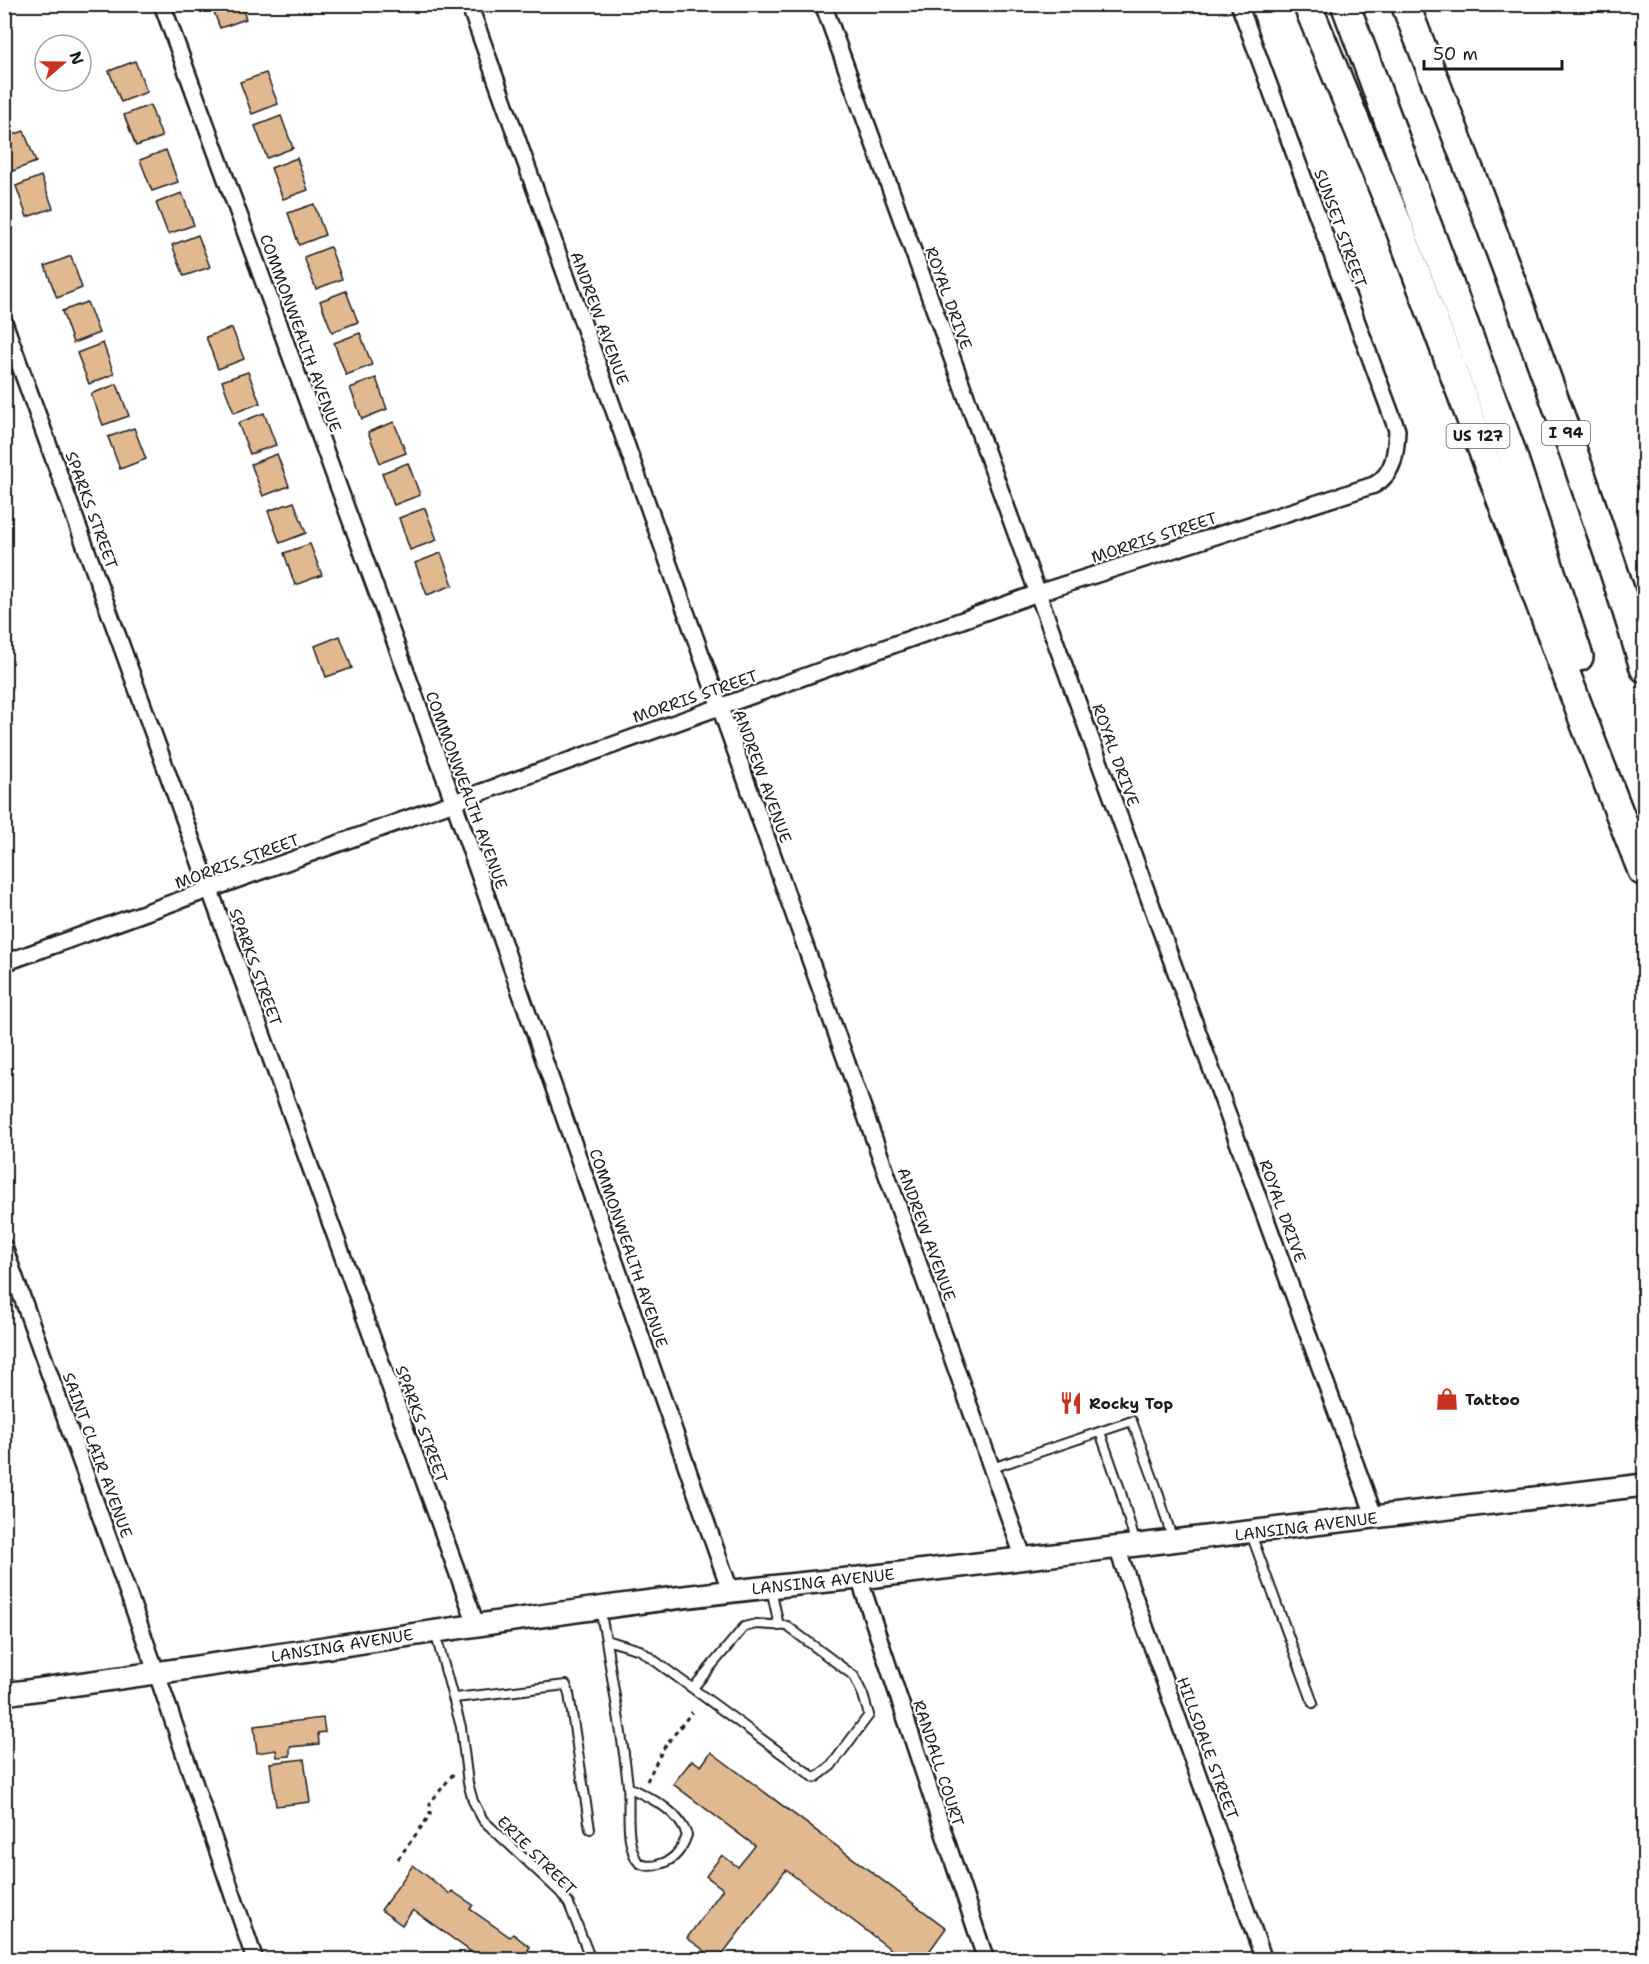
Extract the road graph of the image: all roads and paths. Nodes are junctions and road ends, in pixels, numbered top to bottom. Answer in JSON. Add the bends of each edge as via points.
{"nodes":[{"id":1,"x":162,"y":4,"type":"edge"},
{"id":2,"x":469,"y":4,"type":"edge"},
{"id":3,"x":823,"y":4,"type":"edge"},
{"id":4,"x":1239,"y":4,"type":"edge"},
{"id":5,"x":1307,"y":4,"type":"edge"},
{"id":6,"x":1345,"y":4,"type":"edge"},
{"id":7,"x":1405,"y":4,"type":"edge"},
{"id":8,"x":1419,"y":4,"type":"edge"},
{"id":9,"x":1483,"y":200,"type":"junction"},
{"id":10,"x":4,"y":322,"type":"edge"},
{"id":11,"x":1393,"y":465,"type":"joint"},
{"id":12,"x":1038,"y":593,"type":"junction"},
{"id":13,"x":1644,"y":668,"type":"edge"},
{"id":14,"x":719,"y":707,"type":"junction"},
{"id":15,"x":454,"y":803,"type":"junction"},
{"id":16,"x":1643,"y":876,"type":"edge"},
{"id":17,"x":210,"y":890,"type":"junction"},
{"id":18,"x":4,"y":963,"type":"edge"},
{"id":19,"x":4,"y":1247,"type":"edge"},
{"id":20,"x":1100,"y":1432,"type":"junction"},
{"id":21,"x":992,"y":1468,"type":"junction"},
{"id":22,"x":1644,"y":1485,"type":"edge"},
{"id":23,"x":1376,"y":1518,"type":"junction"},
{"id":24,"x":1250,"y":1533,"type":"junction"},
{"id":25,"x":1173,"y":1541,"type":"junction"},
{"id":26,"x":1127,"y":1547,"type":"junction"},
{"id":27,"x":1024,"y":1559,"type":"junction"},
{"id":28,"x":859,"y":1578,"type":"junction"},
{"id":29,"x":770,"y":1586,"type":"junction"},
{"id":30,"x":730,"y":1590,"type":"junction"},
{"id":31,"x":600,"y":1608,"type":"junction"},
{"id":32,"x":476,"y":1624,"type":"junction"},
{"id":33,"x":779,"y":1626,"type":"junction"},
{"id":34,"x":435,"y":1631,"type":"junction"},
{"id":35,"x":606,"y":1640,"type":"junction"},
{"id":36,"x":158,"y":1674,"type":"junction"},
{"id":37,"x":693,"y":1688,"type":"junction"},
{"id":38,"x":4,"y":1694,"type":"edge"},
{"id":39,"x":455,"y":1698,"type":"junction"},
{"id":40,"x":1313,"y":1702,"type":"dead end"},
{"id":41,"x":692,"y":1712,"type":"dead end"},
{"id":42,"x":454,"y":1773,"type":"dead end"},
{"id":43,"x":647,"y":1781,"type":"dead end"},
{"id":44,"x":628,"y":1787,"type":"junction"},
{"id":45,"x":591,"y":1829,"type":"dead end"},
{"id":46,"x":398,"y":1859,"type":"dead end"},
{"id":47,"x":255,"y":1959,"type":"edge"},
{"id":48,"x":591,"y":1959,"type":"edge"},
{"id":49,"x":986,"y":1959,"type":"edge"},
{"id":50,"x":1264,"y":1959,"type":"edge"}],
"edges":[{"from":1,"to":15,"type":"street","name":"COMMONWEALTH AVENUE"},
{"from":2,"to":14,"type":"street","name":"ANDREW AVENUE"},
{"from":3,"to":12,"type":"street","name":"ROYAL DRIVE"},
{"from":4,"to":11,"type":"street","name":"SUNSET STREET","via":[[1397,430]]},
{"from":5,"to":16,"type":"highway","number":"US 127","via":[[1399,227]]},
{"from":6,"to":16,"type":"highway","via":[[1510,447],[1588,688]]},
{"from":7,"to":9,"type":"highway","number":"I 94"},
{"from":8,"to":9,"type":"highway"},
{"from":9,"to":13,"type":"highway","number":"I 94","via":[[1581,475]]},
{"from":10,"to":17,"type":"street","name":"SPARKS STREET"},
{"from":11,"to":12,"type":"street","name":"MORRIS STREET","via":[[1388,475],[1374,485]]},
{"from":12,"to":14,"type":"street","name":"MORRIS STREET"},
{"from":12,"to":23,"type":"street","name":"ROYAL DRIVE"},
{"from":14,"to":15,"type":"street","name":"MORRIS STREET"},
{"from":14,"to":21,"type":"street","name":"ANDREW AVENUE"},
{"from":15,"to":17,"type":"street","name":"MORRIS STREET"},
{"from":15,"to":30,"type":"street","name":"COMMONWEALTH AVENUE"},
{"from":17,"to":18,"type":"street","name":"MORRIS STREET"},
{"from":17,"to":32,"type":"street","name":"SPARKS STREET"},
{"from":19,"to":36,"type":"street","name":"SAINT CLAIR AVENUE"},
{"from":20,"to":21,"type":"lane"},
{"from":20,"to":25,"type":"lane","via":[[1132,1421]]},
{"from":20,"to":26,"type":"lane","via":[[1120,1489]]},
{"from":21,"to":27,"type":"street","name":"ANDREW AVENUE"},
{"from":22,"to":23,"type":"main road","name":"LANSING AVENUE"},
{"from":23,"to":24,"type":"main road","name":"LANSING AVENUE"},
{"from":24,"to":25,"type":"main road","name":"LANSING AVENUE"},
{"from":24,"to":40,"type":"lane"},
{"from":25,"to":26,"type":"main road","name":"LANSING AVENUE"},
{"from":26,"to":27,"type":"main road","name":"LANSING AVENUE"},
{"from":26,"to":50,"type":"street","name":"HILLSDALE STREET"},
{"from":27,"to":28,"type":"main road","name":"LANSING AVENUE"},
{"from":28,"to":29,"type":"main road","name":"LANSING AVENUE"},
{"from":28,"to":49,"type":"street","name":"RANDALL COURT"},
{"from":29,"to":30,"type":"main road","name":"LANSING AVENUE"},
{"from":29,"to":33,"type":"lane"},
{"from":30,"to":31,"type":"main road","name":"LANSING AVENUE"},
{"from":31,"to":32,"type":"main road","name":"LANSING AVENUE"},
{"from":31,"to":35,"type":"lane"},
{"from":32,"to":34,"type":"main road","name":"LANSING AVENUE"},
{"from":33,"to":37,"type":"lane","via":[[744,1627]]},
{"from":33,"to":37,"type":"lane","via":[[787,1626],[854,1676],[869,1714],[831,1766],[815,1778]]},
{"from":34,"to":36,"type":"main road","name":"LANSING AVENUE"},
{"from":34,"to":39,"type":"lane","name":"ERIE STREET"},
{"from":35,"to":37,"type":"lane","via":[[639,1650]]},
{"from":35,"to":44,"type":"lane"},
{"from":36,"to":38,"type":"main road","name":"LANSING AVENUE"},
{"from":36,"to":47,"type":"street","name":"SAINT CLAIR AVENUE"},
{"from":39,"to":45,"type":"lane","via":[[566,1685]]},
{"from":39,"to":48,"type":"lane","name":"ERIE STREET","via":[[468,1783],[483,1821],[560,1892],[569,1904]]},
{"from":41,"to":43,"type":"path","via":[[663,1749]]},
{"from":42,"to":46,"type":"path","via":[[430,1803],[430,1815]]},
{"from":44,"to":44,"type":"lane","via":[[671,1811],[683,1824],[687,1835],[684,1844],[667,1862],[644,1866],[636,1860]]}]}
